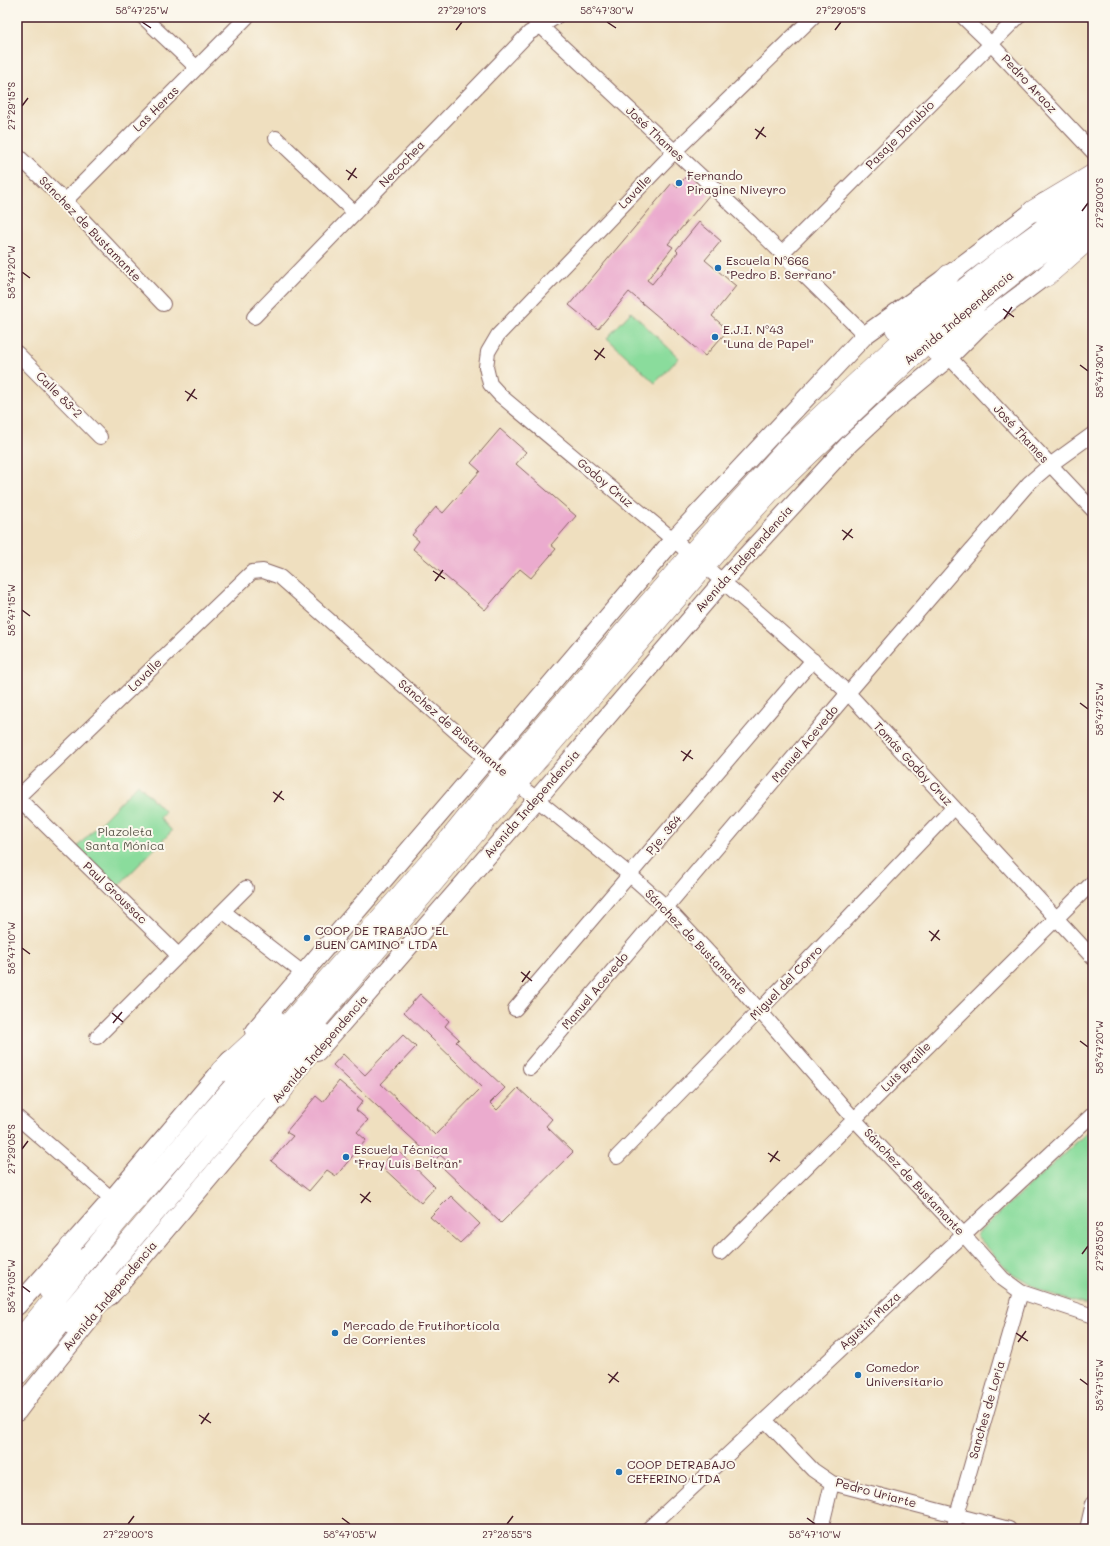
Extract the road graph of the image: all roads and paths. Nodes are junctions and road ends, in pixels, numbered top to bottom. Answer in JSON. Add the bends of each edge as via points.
{"nodes":[{"id":1,"x":143,"y":17,"type":"edge"},
{"id":2,"x":247,"y":17,"type":"edge"},
{"id":3,"x":556,"y":17,"type":"edge"},
{"id":4,"x":813,"y":17,"type":"edge"},
{"id":5,"x":963,"y":17,"type":"edge"},
{"id":6,"x":1018,"y":17,"type":"edge"},
{"id":7,"x":536,"y":22,"type":"edge"},
{"id":8,"x":991,"y":44,"type":"junction"},
{"id":9,"x":197,"y":68,"type":"junction"},
{"id":10,"x":276,"y":138,"type":"dead end"},
{"id":11,"x":674,"y":152,"type":"junction"},
{"id":12,"x":1093,"y":152,"type":"edge"},
{"id":13,"x":18,"y":158,"type":"edge"},
{"id":14,"x":1093,"y":164,"type":"edge"},
{"id":15,"x":1093,"y":175,"type":"edge"},
{"id":16,"x":1093,"y":193,"type":"edge"},
{"id":17,"x":65,"y":201,"type":"junction"},
{"id":18,"x":1033,"y":211,"type":"junction"},
{"id":19,"x":355,"y":213,"type":"junction"},
{"id":20,"x":1093,"y":214,"type":"edge"},
{"id":21,"x":1093,"y":234,"type":"edge"},
{"id":22,"x":1093,"y":242,"type":"edge"},
{"id":23,"x":782,"y":253,"type":"junction"},
{"id":24,"x":949,"y":275,"type":"junction"},
{"id":25,"x":1046,"y":276,"type":"junction"},
{"id":26,"x":162,"y":304,"type":"dead end"},
{"id":27,"x":254,"y":317,"type":"dead end"},
{"id":28,"x":985,"y":321,"type":"junction"},
{"id":29,"x":865,"y":335,"type":"junction"},
{"id":30,"x":17,"y":353,"type":"edge"},
{"id":31,"x":949,"y":357,"type":"junction"},
{"id":32,"x":490,"y":384,"type":"joint"},
{"id":33,"x":850,"y":415,"type":"junction"},
{"id":34,"x":1093,"y":434,"type":"edge"},
{"id":35,"x":100,"y":437,"type":"dead end"},
{"id":36,"x":791,"y":444,"type":"junction"},
{"id":37,"x":1050,"y":465,"type":"junction"},
{"id":38,"x":1093,"y":510,"type":"edge"},
{"id":39,"x":673,"y":540,"type":"junction"},
{"id":40,"x":698,"y":561,"type":"junction"},
{"id":41,"x":280,"y":577,"type":"joint"},
{"id":42,"x":723,"y":581,"type":"junction"},
{"id":43,"x":813,"y":660,"type":"junction"},
{"id":44,"x":848,"y":693,"type":"junction"},
{"id":45,"x":487,"y":759,"type":"junction"},
{"id":46,"x":511,"y":778,"type":"junction"},
{"id":47,"x":17,"y":797,"type":"edge"},
{"id":48,"x":537,"y":799,"type":"junction"},
{"id":49,"x":953,"y":808,"type":"junction"},
{"id":50,"x":630,"y":875,"type":"junction"},
{"id":51,"x":1093,"y":882,"type":"edge"},
{"id":52,"x":246,"y":888,"type":"dead end"},
{"id":53,"x":666,"y":907,"type":"junction"},
{"id":54,"x":224,"y":912,"type":"junction"},
{"id":55,"x":397,"y":912,"type":"junction"},
{"id":56,"x":1057,"y":918,"type":"junction"},
{"id":57,"x":179,"y":956,"type":"junction"},
{"id":58,"x":1093,"y":958,"type":"edge"},
{"id":59,"x":303,"y":972,"type":"junction"},
{"id":60,"x":515,"y":1009,"type":"dead end"},
{"id":61,"x":760,"y":1010,"type":"junction"},
{"id":62,"x":97,"y":1037,"type":"dead end"},
{"id":63,"x":530,"y":1068,"type":"dead end"},
{"id":64,"x":220,"y":1071,"type":"junction"},
{"id":65,"x":276,"y":1099,"type":"junction"},
{"id":66,"x":1093,"y":1114,"type":"edge"},
{"id":67,"x":17,"y":1117,"type":"edge"},
{"id":68,"x":854,"y":1119,"type":"junction"},
{"id":69,"x":617,"y":1157,"type":"dead end"},
{"id":70,"x":112,"y":1199,"type":"junction"},
{"id":71,"x":963,"y":1234,"type":"junction"},
{"id":72,"x":70,"y":1247,"type":"junction"},
{"id":73,"x":720,"y":1253,"type":"dead end"},
{"id":74,"x":119,"y":1285,"type":"junction"},
{"id":75,"x":1021,"y":1292,"type":"junction"},
{"id":76,"x":17,"y":1306,"type":"edge"},
{"id":77,"x":1093,"y":1316,"type":"edge"},
{"id":78,"x":17,"y":1337,"type":"edge"},
{"id":79,"x":17,"y":1344,"type":"edge"},
{"id":80,"x":17,"y":1375,"type":"edge"},
{"id":81,"x":17,"y":1379,"type":"edge"},
{"id":82,"x":17,"y":1412,"type":"edge"},
{"id":83,"x":765,"y":1420,"type":"junction"},
{"id":84,"x":832,"y":1483,"type":"junction"},
{"id":85,"x":1093,"y":1504,"type":"edge"},
{"id":86,"x":957,"y":1514,"type":"junction"},
{"id":87,"x":648,"y":1529,"type":"edge"},
{"id":88,"x":821,"y":1529,"type":"edge"},
{"id":89,"x":953,"y":1529,"type":"edge"},
{"id":90,"x":1009,"y":1529,"type":"edge"},
{"id":91,"x":1087,"y":1529,"type":"edge"}],
"edges":[{"from":1,"to":9,"type":"street"},
{"from":2,"to":9,"type":"street","name":"Las Heras"},
{"from":3,"to":7,"type":"street","name":"Necochea"},
{"from":4,"to":11,"type":"street","name":"Lavalle"},
{"from":5,"to":8,"type":"street","name":"Pedro Araoz"},
{"from":6,"to":8,"type":"street","name":"Pasaje Danubio"},
{"from":7,"to":11,"type":"street","name":"José Thames"},
{"from":7,"to":19,"type":"street","name":"Necochea","via":[[529,33]]},
{"from":8,"to":12,"type":"street","name":"Pedro Araoz"},
{"from":8,"to":23,"type":"street","name":"Pasaje Danubio"},
{"from":9,"to":17,"type":"street","name":"Las Heras"},
{"from":10,"to":19,"type":"street"},
{"from":11,"to":23,"type":"street","name":"José Thames"},
{"from":11,"to":32,"type":"street","name":"Lavalle","via":[[498,335],[488,352],[486,367]]},
{"from":13,"to":17,"type":"street","name":"Sánchez de Bustamante"},
{"from":14,"to":18,"type":"main road"},
{"from":15,"to":18,"type":"highway"},
{"from":16,"to":36,"type":"highway","name":"Avenida Independencia","via":[[1005,257],[917,327]]},
{"from":17,"to":26,"type":"street","name":"Sánchez de Bustamante"},
{"from":18,"to":24,"type":"main road"},
{"from":19,"to":27,"type":"street","name":"Necochea"},
{"from":20,"to":33,"type":"highway","name":"Avenida Independencia","via":[[929,340]]},
{"from":21,"to":25,"type":"highway"},
{"from":22,"to":25,"type":"main road","name":"Avenida Independencia"},
{"from":23,"to":29,"type":"street","name":"José Thames"},
{"from":24,"to":29,"type":"main road"},
{"from":24,"to":36,"type":"highway","via":[[862,362]]},
{"from":25,"to":28,"type":"main road","name":"Avenida Independencia"},
{"from":28,"to":31,"type":"main road","name":"Avenida Independencia"},
{"from":28,"to":33,"type":"highway","via":[[937,348]]},
{"from":29,"to":39,"type":"main road"},
{"from":30,"to":35,"type":"street","name":"Calle 83-2"},
{"from":31,"to":37,"type":"street","name":"José Thames"},
{"from":31,"to":42,"type":"main road","name":"Avenida Independencia","via":[[849,444]]},
{"from":32,"to":39,"type":"street","name":"Godoy Cruz"},
{"from":33,"to":40,"type":"highway","name":"Avenida Independencia"},
{"from":34,"to":37,"type":"street","name":"Manuel Acevedo"},
{"from":36,"to":40,"type":"highway","name":"Avenida Independencia"},
{"from":37,"to":38,"type":"street","name":"José Thames"},
{"from":37,"to":44,"type":"street","name":"Manuel Acevedo","via":[[1029,483]]},
{"from":39,"to":40,"type":"street","name":"Godoy Cruz"},
{"from":39,"to":45,"type":"main road"},
{"from":40,"to":42,"type":"street","name":"Godoy Cruz"},
{"from":40,"to":46,"type":"highway","name":"Avenida Independencia"},
{"from":41,"to":45,"type":"street","name":"Sánchez de Bustamante"},
{"from":41,"to":47,"type":"street","name":"Lavalle","via":[[263,571],[252,572]]},
{"from":42,"to":43,"type":"street","name":"Tomás Godoy Cruz"},
{"from":42,"to":48,"type":"main road","name":"Avenida Independencia"},
{"from":43,"to":44,"type":"street","name":"Tomás Godoy Cruz"},
{"from":43,"to":50,"type":"street","name":"Pje. 364"},
{"from":44,"to":49,"type":"street","name":"Tomás Godoy Cruz"},
{"from":44,"to":53,"type":"street","name":"Manuel Acevedo"},
{"from":45,"to":46,"type":"street","name":"Sánchez de Bustamante"},
{"from":45,"to":59,"type":"main road"},
{"from":46,"to":48,"type":"street","name":"Sánchez de Bustamante"},
{"from":46,"to":55,"type":"highway","name":"Avenida Independencia"},
{"from":47,"to":57,"type":"street","name":"Paul Groussac"},
{"from":48,"to":50,"type":"street","name":"Sánchez de Bustamante"},
{"from":48,"to":65,"type":"main road","name":"Avenida Independencia"},
{"from":49,"to":56,"type":"street","name":"Tomás Godoy Cruz"},
{"from":49,"to":61,"type":"street","name":"Miguel del Corro"},
{"from":50,"to":53,"type":"street","name":"Sánchez de Bustamante"},
{"from":50,"to":60,"type":"street","name":"Pje. 364"},
{"from":51,"to":56,"type":"street","name":"Luis Braille"},
{"from":52,"to":54,"type":"street"},
{"from":53,"to":61,"type":"street","name":"Sánchez de Bustamante"},
{"from":53,"to":63,"type":"street","name":"Manuel Acevedo"},
{"from":54,"to":57,"type":"street"},
{"from":54,"to":59,"type":"street"},
{"from":55,"to":64,"type":"highway","via":[[340,950],[279,1017]]},
{"from":55,"to":65,"type":"highway"},
{"from":55,"to":79,"type":"highway","name":"Avenida Independencia","via":[[124,1213]]},
{"from":55,"to":80,"type":"highway","name":"Avenida Independencia"},
{"from":56,"to":58,"type":"street","name":"Tomás Godoy Cruz"},
{"from":56,"to":68,"type":"street","name":"Luis Braille"},
{"from":57,"to":62,"type":"street"},
{"from":59,"to":64,"type":"main road"},
{"from":61,"to":68,"type":"street","name":"Sánchez de Bustamante"},
{"from":61,"to":69,"type":"street","name":"Miguel del Corro"},
{"from":64,"to":70,"type":"main road"},
{"from":65,"to":74,"type":"main road","name":"Avenida Independencia"},
{"from":66,"to":71,"type":"street","name":"Agustin Maza"},
{"from":67,"to":70,"type":"street"},
{"from":68,"to":71,"type":"street","name":"Sánchez de Bustamante"},
{"from":68,"to":73,"type":"street","name":"Luis Braille"},
{"from":70,"to":72,"type":"main road"},
{"from":71,"to":75,"type":"street","name":"Sánchez de Bustamante","via":[[1003,1279]]},
{"from":71,"to":83,"type":"street","name":"Agustin Maza"},
{"from":72,"to":76,"type":"main road"},
{"from":72,"to":78,"type":"highway","via":[[57,1278]]},
{"from":74,"to":81,"type":"highway"},
{"from":74,"to":82,"type":"main road","name":"Avenida Independencia"},
{"from":75,"to":77,"type":"street","name":"Sánchez de Bustamante"},
{"from":75,"to":86,"type":"street","name":"Sanches de Loria"},
{"from":83,"to":84,"type":"street","name":"Pedro Uriarte","via":[[813,1470]]},
{"from":83,"to":87,"type":"street","name":"Agustin Maza"},
{"from":84,"to":86,"type":"street","name":"Pedro Uriarte"},
{"from":84,"to":88,"type":"street"},
{"from":85,"to":91,"type":"street"},
{"from":86,"to":89,"type":"street","name":"Sanches de Loria"},
{"from":86,"to":90,"type":"street","name":"Pedro Uriarte"}]}
